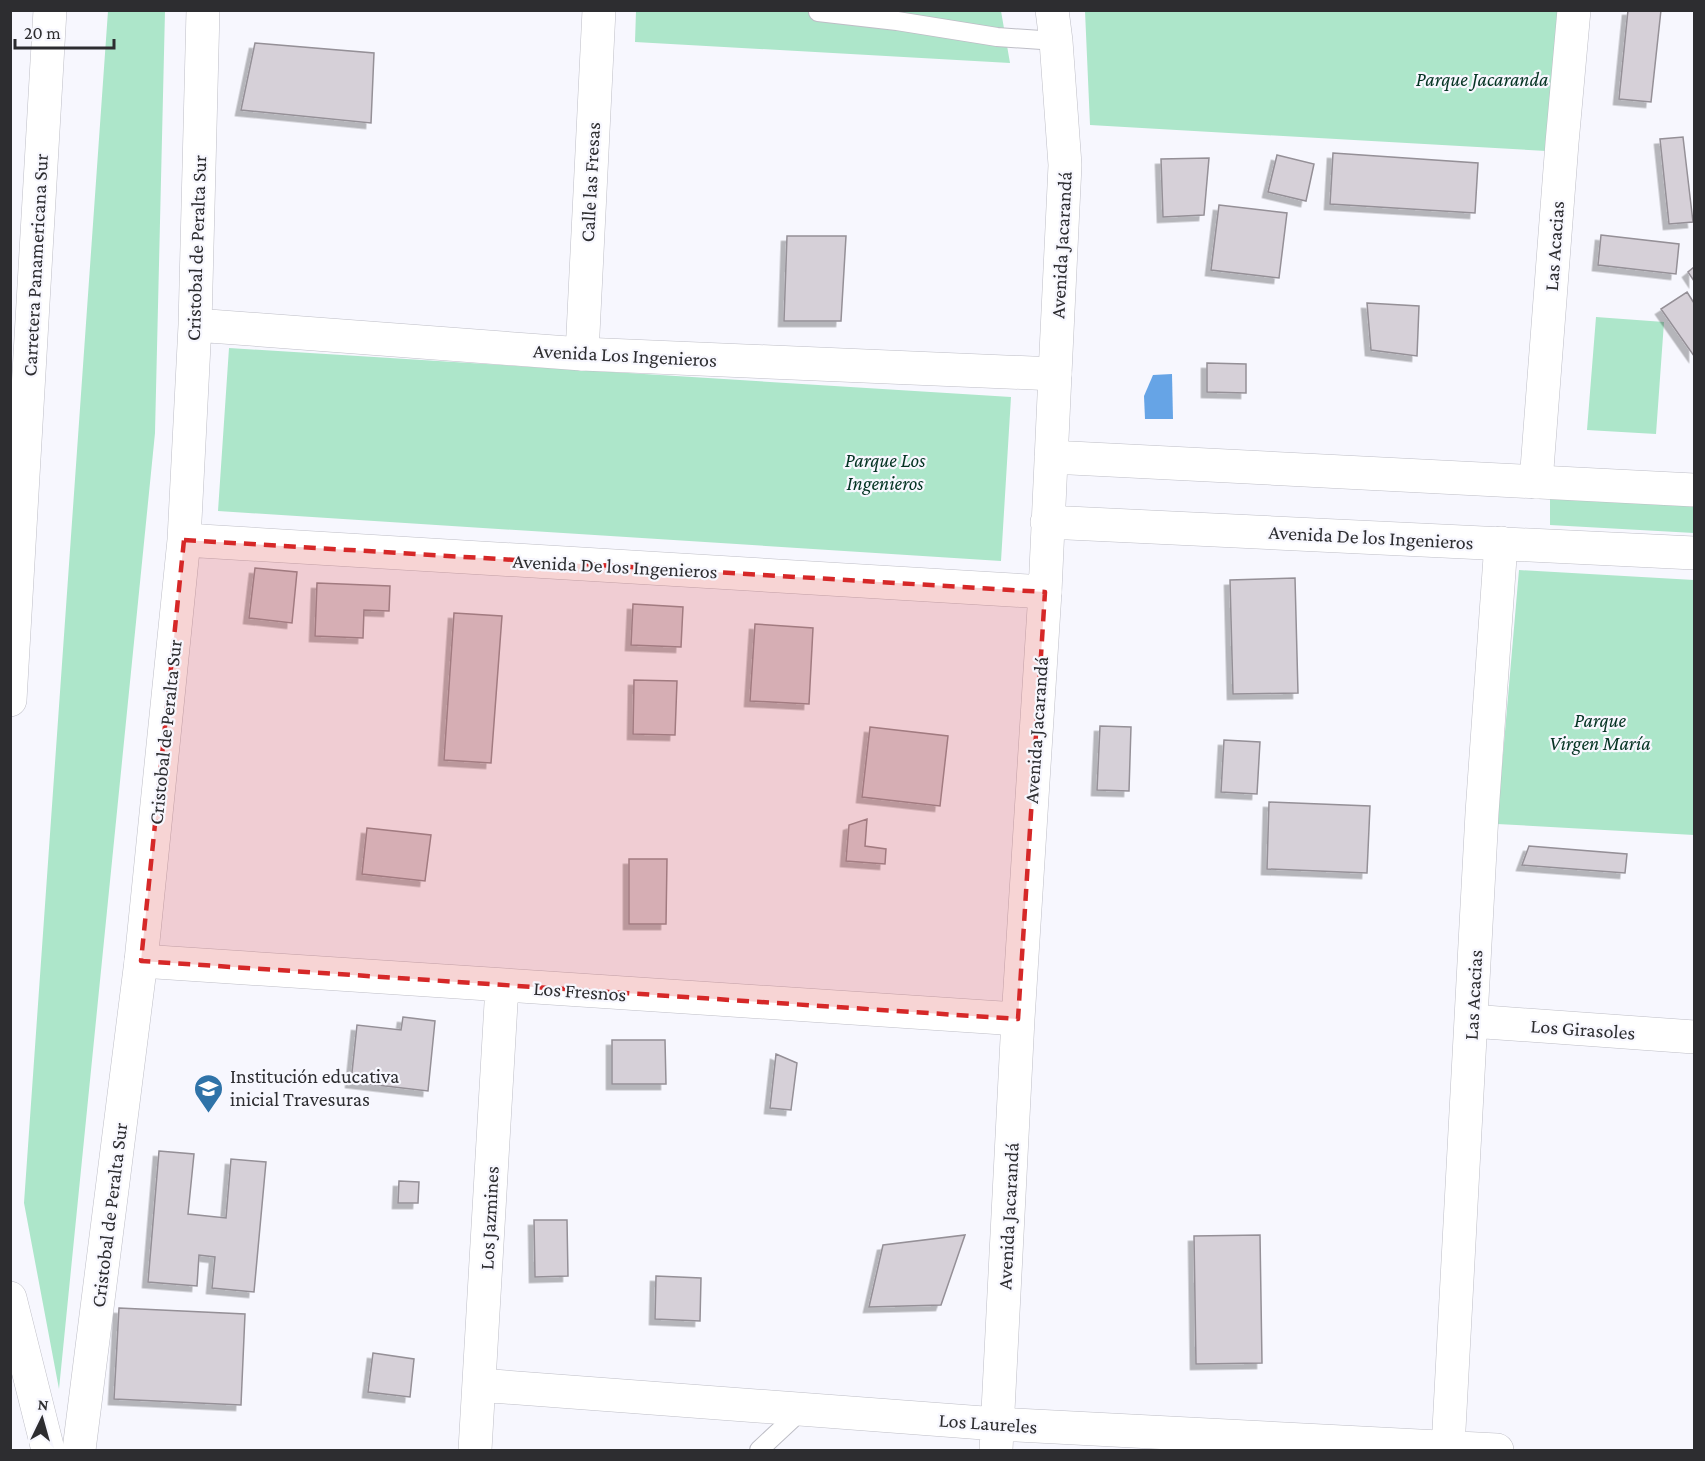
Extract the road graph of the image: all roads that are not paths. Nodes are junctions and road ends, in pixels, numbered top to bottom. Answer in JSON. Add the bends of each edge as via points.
{"nodes":[{"id":1,"x":50,"y":10,"type":"edge"},
{"id":2,"x":203,"y":10,"type":"edge"},
{"id":3,"x":599,"y":10,"type":"edge"},
{"id":4,"x":1574,"y":10,"type":"edge"},
{"id":5,"x":818,"y":12,"type":"edge"},
{"id":6,"x":1054,"y":26,"type":"edge"},
{"id":7,"x":195,"y":325,"type":"junction"},
{"id":8,"x":582,"y":354,"type":"junction"},
{"id":9,"x":1055,"y":374,"type":"junction"},
{"id":10,"x":1051,"y":457,"type":"junction"},
{"id":11,"x":1536,"y":482,"type":"junction"},
{"id":12,"x":1695,"y":490,"type":"edge"},
{"id":13,"x":1047,"y":522,"type":"junction"},
{"id":14,"x":184,"y":540,"type":"junction"},
{"id":15,"x":1501,"y":543,"type":"junction"},
{"id":16,"x":1695,"y":553,"type":"edge"},
{"id":17,"x":1045,"y":592,"type":"junction"},
{"id":18,"x":10,"y":700,"type":"edge"},
{"id":19,"x":141,"y":961,"type":"junction"},
{"id":20,"x":502,"y":986,"type":"junction"},
{"id":21,"x":1018,"y":1019,"type":"junction"},
{"id":22,"x":1472,"y":1021,"type":"junction"},
{"id":23,"x":1695,"y":1037,"type":"edge"},
{"id":24,"x":10,"y":1298,"type":"edge"},
{"id":25,"x":479,"y":1385,"type":"junction"},
{"id":26,"x":803,"y":1410,"type":"junction"},
{"id":27,"x":996,"y":1437,"type":"edge"},
{"id":28,"x":1448,"y":1448,"type":"junction"},
{"id":29,"x":48,"y":1450,"type":"edge"},
{"id":30,"x":79,"y":1450,"type":"edge"},
{"id":31,"x":475,"y":1450,"type":"edge"},
{"id":32,"x":759,"y":1450,"type":"edge"},
{"id":33,"x":1497,"y":1450,"type":"edge"}],
"edges":[{"from":1,"to":18,"type":"main road","name":"Carretera Panamericana Sur"},
{"from":2,"to":7,"type":"main road","name":"Cristobal de Peralta Sur"},
{"from":3,"to":8,"type":"main road","name":"Calle las Fresas"},
{"from":4,"to":11,"type":"main road","name":"Las Acacias"},
{"from":5,"to":6,"type":"lane","via":[[997,37]]},
{"from":6,"to":9,"type":"main road","name":"Avenida Jacarandá","via":[[1065,165]]},
{"from":7,"to":8,"type":"main road","name":"Avenida Los Ingenieros"},
{"from":7,"to":14,"type":"main road","name":"Cristobal de Peralta Sur"},
{"from":8,"to":9,"type":"main road","name":"Avenida Los Ingenieros"},
{"from":9,"to":10,"type":"main road","name":"Avenida Jacarandá"},
{"from":10,"to":11,"type":"main road"},
{"from":10,"to":13,"type":"main road","name":"Avenida Jacarandá"},
{"from":11,"to":12,"type":"main road"},
{"from":13,"to":15,"type":"main road","name":"Avenida De los Ingenieros"},
{"from":13,"to":17,"type":"main road","name":"Avenida Jacarandá"},
{"from":14,"to":17,"type":"main road","name":"Avenida De los Ingenieros"},
{"from":14,"to":19,"type":"main road","name":"Cristobal de Peralta Sur"},
{"from":15,"to":16,"type":"main road","name":"Avenida De los Ingenieros"},
{"from":15,"to":22,"type":"main road","name":"Las Acacias"},
{"from":17,"to":21,"type":"main road","name":"Avenida Jacarandá"},
{"from":19,"to":20,"type":"main road","name":"Los Fresnos"},
{"from":19,"to":30,"type":"main road","name":"Cristobal de Peralta Sur"},
{"from":20,"to":21,"type":"main road","name":"Los Fresnos"},
{"from":20,"to":25,"type":"main road","name":"Los Jazmines"},
{"from":21,"to":27,"type":"main road","name":"Avenida Jacarandá"},
{"from":22,"to":23,"type":"main road","name":"Los Girasoles"},
{"from":22,"to":28,"type":"main road","name":"Las Acacias"},
{"from":24,"to":29,"type":"main road"},
{"from":25,"to":26,"type":"main road","name":"Los Laureles"},
{"from":25,"to":31,"type":"main road","name":"Los Jazmines"},
{"from":26,"to":27,"type":"main road","name":"Los Laureles"},
{"from":26,"to":32,"type":"lane"},
{"from":27,"to":28,"type":"main road","name":"Los Laureles"},
{"from":28,"to":33,"type":"main road","name":"Los Laureles"}]}
